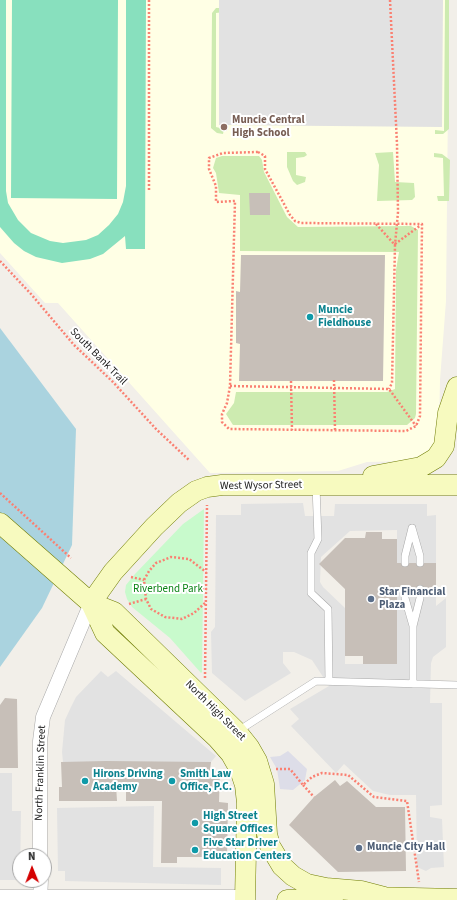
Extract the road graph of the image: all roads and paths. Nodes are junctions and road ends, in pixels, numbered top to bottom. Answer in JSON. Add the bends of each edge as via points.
{"nodes":[{"id":1,"x":149,"y":0,"type":"edge"},
{"id":2,"x":390,"y":0,"type":"edge"},
{"id":3,"x":149,"y":192,"type":"dead end"},
{"id":4,"x":376,"y":224,"type":"junction"},
{"id":5,"x":397,"y":224,"type":"junction"},
{"id":6,"x":422,"y":224,"type":"junction"},
{"id":7,"x":394,"y":245,"type":"junction"},
{"id":8,"x":0,"y":261,"type":"edge"},
{"id":9,"x":334,"y":380,"type":"dead end"},
{"id":10,"x":292,"y":381,"type":"dead end"},
{"id":11,"x":230,"y":386,"type":"junction"},
{"id":12,"x":292,"y":386,"type":"junction"},
{"id":13,"x":334,"y":387,"type":"junction"},
{"id":14,"x":457,"y":387,"type":"edge"},
{"id":15,"x":389,"y":389,"type":"junction"},
{"id":16,"x":416,"y":426,"type":"junction"},
{"id":17,"x":292,"y":430,"type":"junction"},
{"id":18,"x":335,"y":430,"type":"junction"},
{"id":19,"x":189,"y":460,"type":"dead end"},
{"id":20,"x":316,"y":485,"type":"junction"},
{"id":21,"x":336,"y":485,"type":"junction"},
{"id":22,"x":457,"y":485,"type":"edge"},
{"id":23,"x":0,"y":493,"type":"edge"},
{"id":24,"x":207,"y":505,"type":"dead end"},
{"id":25,"x":0,"y":523,"type":"edge"},
{"id":26,"x":71,"y":558,"type":"dead end"},
{"id":27,"x":405,"y":563,"type":"dead end"},
{"id":28,"x":420,"y":563,"type":"dead end"},
{"id":29,"x":206,"y":573,"type":"junction"},
{"id":30,"x":128,"y":577,"type":"dead end"},
{"id":31,"x":144,"y":580,"type":"junction"},
{"id":32,"x":178,"y":588,"type":"dead end"},
{"id":33,"x":207,"y":589,"type":"junction"},
{"id":34,"x":405,"y":589,"type":"dead end"},
{"id":35,"x":420,"y":589,"type":"dead end"},
{"id":36,"x":146,"y":599,"type":"junction"},
{"id":37,"x":92,"y":603,"type":"junction"},
{"id":38,"x":205,"y":603,"type":"junction"},
{"id":39,"x":126,"y":605,"type":"dead end"},
{"id":40,"x":413,"y":626,"type":"junction"},
{"id":41,"x":203,"y":680,"type":"dead end"},
{"id":42,"x":329,"y":681,"type":"junction"},
{"id":43,"x":413,"y":684,"type":"junction"},
{"id":44,"x":457,"y":685,"type":"edge"},
{"id":45,"x":237,"y":732,"type":"junction"},
{"id":46,"x":274,"y":769,"type":"dead end"},
{"id":47,"x":303,"y":785,"type":"junction"},
{"id":48,"x":314,"y":797,"type":"dead end"},
{"id":49,"x":40,"y":848,"type":"edge"},
{"id":50,"x":420,"y":884,"type":"dead end"},
{"id":51,"x":41,"y":888,"type":"edge"},
{"id":52,"x":0,"y":897,"type":"edge"},
{"id":53,"x":384,"y":897,"type":"junction"},
{"id":54,"x":40,"y":898,"type":"edge"},
{"id":55,"x":140,"y":898,"type":"edge"},
{"id":56,"x":245,"y":899,"type":"edge"},
{"id":57,"x":335,"y":899,"type":"edge"},
{"id":58,"x":457,"y":899,"type":"edge"},
{"id":59,"x":287,"y":900,"type":"edge"}],
"edges":[{"from":1,"to":3,"type":"path"},
{"from":2,"to":5,"type":"path","via":[[397,144]]},
{"from":4,"to":5,"type":"path"},
{"from":4,"to":7,"type":"path"},
{"from":4,"to":11,"type":"path","via":[[301,223],[290,215],[265,169],[265,156],[223,153],[209,158],[209,169],[216,186],[216,202],[235,201]]},
{"from":5,"to":6,"type":"path"},
{"from":5,"to":7,"type":"path"},
{"from":6,"to":7,"type":"path"},
{"from":6,"to":16,"type":"path","via":[[420,416]]},
{"from":7,"to":15,"type":"path","via":[[392,383]]},
{"from":8,"to":19,"type":"path","name":"South Bank Trail","via":[[74,345]]},
{"from":9,"to":13,"type":"path"},
{"from":10,"to":12,"type":"path"},
{"from":11,"to":12,"type":"path"},
{"from":11,"to":17,"type":"path","via":[[222,414],[222,422],[229,429]]},
{"from":12,"to":13,"type":"path"},
{"from":12,"to":17,"type":"path"},
{"from":13,"to":15,"type":"path"},
{"from":13,"to":18,"type":"path"},
{"from":14,"to":21,"type":"main road","via":[[448,413],[444,446],[436,458],[421,467]]},
{"from":15,"to":16,"type":"path"},
{"from":16,"to":18,"type":"path","via":[[406,431]]},
{"from":17,"to":18,"type":"path"},
{"from":20,"to":21,"type":"main road","name":"West Wysor Street"},
{"from":20,"to":37,"type":"main road","name":"West Wysor Street","via":[[222,485],[196,491],[154,527],[113,572]]},
{"from":20,"to":42,"type":"lane","via":[[318,539],[311,553],[311,594],[328,609]]},
{"from":21,"to":22,"type":"main road","name":"West Wysor Street"},
{"from":23,"to":26,"type":"path"},
{"from":24,"to":29,"type":"path"},
{"from":25,"to":37,"type":"main road","name":"North High Street"},
{"from":27,"to":28,"type":"lane","via":[[412,528]]},
{"from":29,"to":31,"type":"path","via":[[189,559],[172,557],[156,563]]},
{"from":29,"to":33,"type":"path"},
{"from":30,"to":31,"type":"path"},
{"from":31,"to":36,"type":"path"},
{"from":32,"to":33,"type":"path"},
{"from":33,"to":38,"type":"path"},
{"from":34,"to":40,"type":"lane"},
{"from":35,"to":40,"type":"lane"},
{"from":36,"to":38,"type":"path","via":[[151,609],[172,619],[194,613]]},
{"from":36,"to":39,"type":"path"},
{"from":37,"to":45,"type":"main road","name":"North High Street","via":[[114,612]]},
{"from":37,"to":49,"type":"street","name":"North Franklin Street","via":[[43,716],[40,741]]},
{"from":37,"to":56,"type":"main road","name":"North High Street","via":[[105,633],[217,738],[240,770],[247,803]]},
{"from":38,"to":41,"type":"path","via":[[206,676]]},
{"from":40,"to":43,"type":"lane"},
{"from":42,"to":43,"type":"lane"},
{"from":42,"to":45,"type":"lane","via":[[316,681]]},
{"from":43,"to":44,"type":"lane"},
{"from":45,"to":53,"type":"main road","name":"North High Street","via":[[257,761],[264,784],[267,834],[270,846],[282,866],[307,884],[361,891]]},
{"from":46,"to":47,"type":"path","via":[[290,769]]},
{"from":47,"to":48,"type":"path"},
{"from":47,"to":50,"type":"path","via":[[312,776],[336,773],[348,775],[374,797],[407,801]]},
{"from":51,"to":54,"type":"street"},
{"from":52,"to":54,"type":"street"},
{"from":53,"to":57,"type":"main road"},
{"from":53,"to":58,"type":"main road"},
{"from":54,"to":55,"type":"street"},
{"from":55,"to":56,"type":"street"},
{"from":57,"to":59,"type":"main road"}]}
